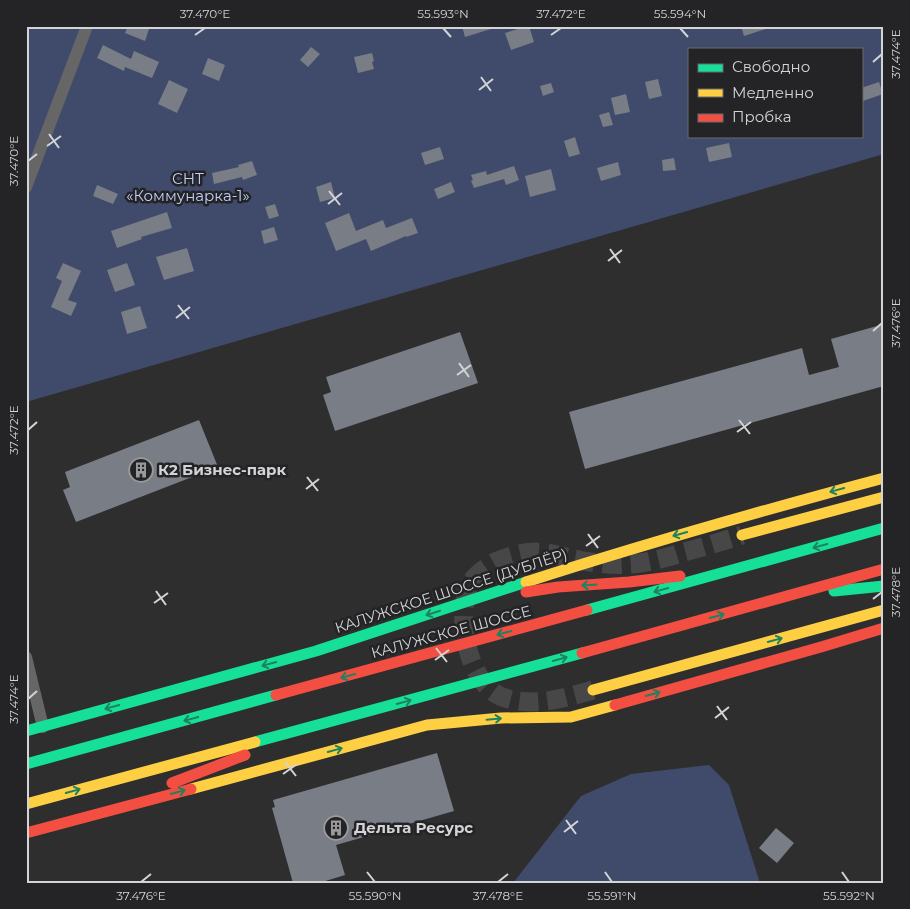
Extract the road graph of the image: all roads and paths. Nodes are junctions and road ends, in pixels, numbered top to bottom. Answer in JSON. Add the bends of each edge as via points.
{"nodes":[{"id":1,"x":87,"y":26,"type":"edge"},
{"id":2,"x":26,"y":187,"type":"edge"},
{"id":3,"x":884,"y":478,"type":"edge"},
{"id":4,"x":884,"y":497,"type":"edge"},
{"id":5,"x":884,"y":528,"type":"edge"},
{"id":6,"x":742,"y":535,"type":"tunnel mouth"},
{"id":7,"x":742,"y":568,"type":"junction"},
{"id":8,"x":884,"y":569,"type":"edge"},
{"id":9,"x":884,"y":586,"type":"edge"},
{"id":10,"x":793,"y":596,"type":"junction"},
{"id":11,"x":480,"y":598,"type":"junction"},
{"id":12,"x":884,"y":610,"type":"edge"},
{"id":13,"x":884,"y":628,"type":"edge"},
{"id":14,"x":26,"y":657,"type":"edge"},
{"id":15,"x":593,"y":690,"type":"tunnel mouth"},
{"id":16,"x":323,"y":724,"type":"junction"},
{"id":17,"x":43,"y":727,"type":"junction"},
{"id":18,"x":26,"y":731,"type":"edge"},
{"id":19,"x":26,"y":764,"type":"edge"},
{"id":20,"x":26,"y":804,"type":"edge"},
{"id":21,"x":80,"y":818,"type":"junction"},
{"id":22,"x":26,"y":833,"type":"edge"}],
"edges":[{"from":1,"to":2,"type":"street"},
{"from":3,"to":11,"type":"main road","name":"КАЛУЖСКОЕ ШОССЕ (ДУБЛЁР)","one_way":true,"via":[[598,559]]},
{"from":4,"to":6,"type":"main road"},
{"from":5,"to":7,"type":"main road","name":"КАЛУЖСКОЕ ШОССЕ","one_way":true},
{"from":7,"to":11,"type":"main road","one_way":true},
{"from":7,"to":19,"type":"main road","name":"КАЛУЖСКОЕ ШОССЕ","one_way":true},
{"from":8,"to":10,"type":"main road"},
{"from":9,"to":10,"type":"main road"},
{"from":16,"to":10,"type":"main road","one_way":true},
{"from":11,"to":17,"type":"main road","name":"КАЛУЖСКОЕ ШОССЕ (ДУБЛЁР)","one_way":true,"via":[[316,651]]},
{"from":15,"to":12,"type":"main road","one_way":true},
{"from":21,"to":13,"type":"main road","one_way":true,"via":[[427,725],[501,718],[571,717]]},
{"from":14,"to":17,"type":"street"},
{"from":20,"to":16,"type":"main road","one_way":true},
{"from":16,"to":21,"type":"main road"},
{"from":17,"to":18,"type":"main road","name":"КАЛУЖСКОЕ ШОССЕ (ДУБЛЁР)"},
{"from":21,"to":22,"type":"main road"}]}
